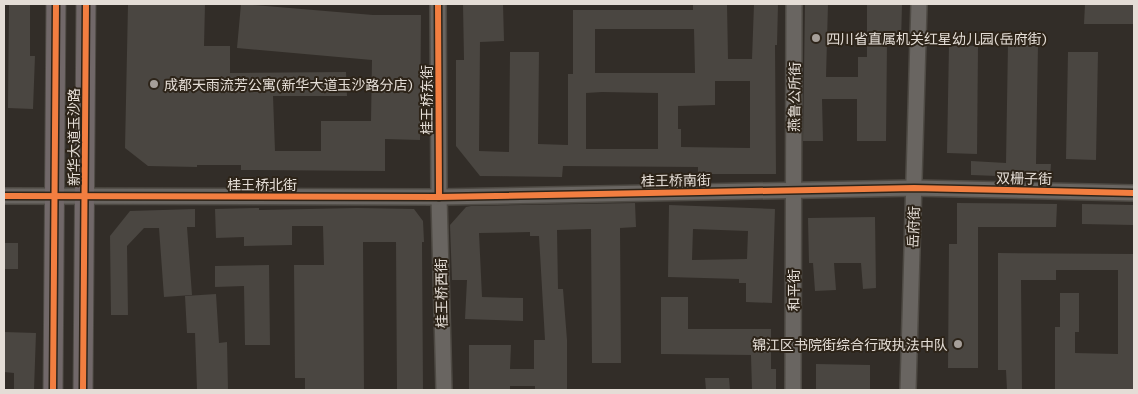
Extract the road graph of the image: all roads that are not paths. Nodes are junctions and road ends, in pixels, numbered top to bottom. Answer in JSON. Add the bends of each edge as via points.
{"nodes":[{"id":1,"x":56,"y":4,"type":"edge"},
{"id":2,"x":86,"y":4,"type":"edge"},
{"id":3,"x":438,"y":4,"type":"edge"},
{"id":4,"x":794,"y":4,"type":"edge"},
{"id":5,"x":920,"y":4,"type":"edge"},
{"id":6,"x":914,"y":188,"type":"junction"},
{"id":7,"x":793,"y":190,"type":"junction"},
{"id":8,"x":1134,"y":193,"type":"edge"},
{"id":9,"x":4,"y":196,"type":"edge"},
{"id":10,"x":439,"y":196,"type":"junction"},
{"id":11,"x":54,"y":197,"type":"junction"},
{"id":12,"x":85,"y":197,"type":"junction"},
{"id":13,"x":53,"y":390,"type":"edge"},
{"id":14,"x":83,"y":390,"type":"edge"},
{"id":15,"x":444,"y":390,"type":"edge"},
{"id":16,"x":793,"y":390,"type":"edge"},
{"id":17,"x":908,"y":390,"type":"edge"}],
"edges":[{"from":1,"to":11,"type":"main road","name":"新华大道玉沙路"},
{"from":2,"to":12,"type":"main road","name":"新华大道玉沙路"},
{"from":3,"to":10,"type":"street","name":"桂王桥东街"},
{"from":4,"to":7,"type":"street","name":"燕鲁公所街"},
{"from":5,"to":6,"type":"street","name":"岳府街"},
{"from":6,"to":7,"type":"street","name":"桂王桥南街"},
{"from":6,"to":8,"type":"street","name":"双栅子街"},
{"from":6,"to":17,"type":"street","name":"岳府街"},
{"from":7,"to":10,"type":"street","name":"桂王桥南街"},
{"from":7,"to":16,"type":"street","name":"和平街"},
{"from":9,"to":11,"type":"street","name":"桂王桥北街"},
{"from":10,"to":12,"type":"street","name":"桂王桥北街"},
{"from":10,"to":15,"type":"street","name":"桂王桥西街"},
{"from":11,"to":12,"type":"street","name":"桂王桥北街"},
{"from":11,"to":13,"type":"main road","name":"新华大道玉沙路"},
{"from":12,"to":14,"type":"main road","name":"新华大道玉沙路"}]}
